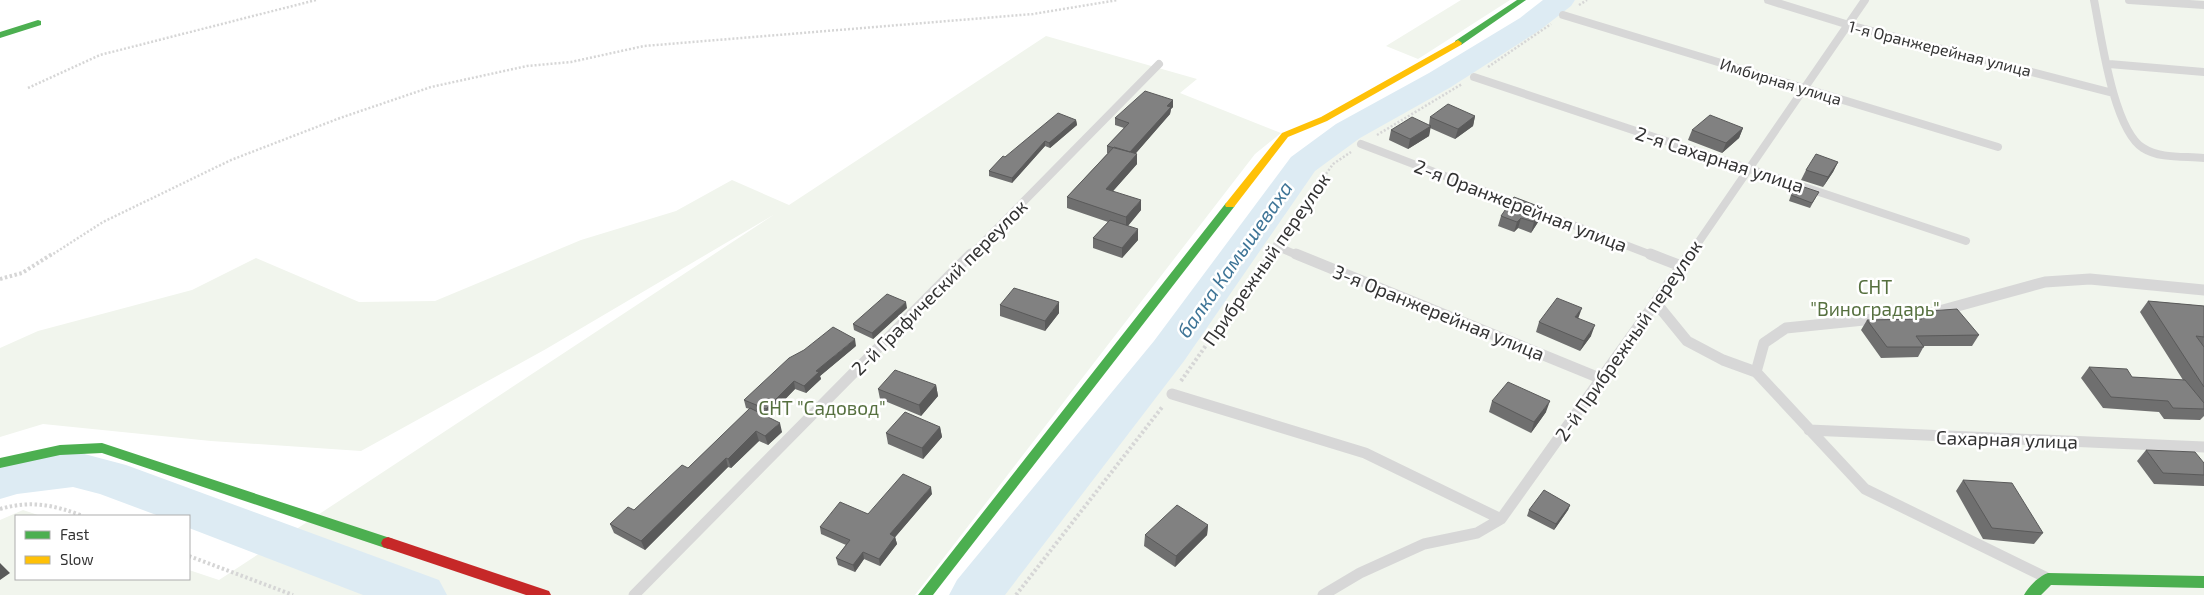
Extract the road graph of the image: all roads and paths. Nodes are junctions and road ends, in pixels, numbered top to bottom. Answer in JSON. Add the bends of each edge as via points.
{"nodes":[{"id":1,"x":316,"y":0,"type":"edge"},
{"id":2,"x":1092,"y":0,"type":"edge"},
{"id":3,"x":1118,"y":0,"type":"edge"},
{"id":4,"x":1522,"y":0,"type":"edge"},
{"id":5,"x":1587,"y":0,"type":"edge"},
{"id":6,"x":1768,"y":0,"type":"edge"},
{"id":7,"x":1865,"y":0,"type":"edge"},
{"id":8,"x":2094,"y":0,"type":"edge"},
{"id":9,"x":2129,"y":0,"type":"edge"},
{"id":10,"x":1088,"y":5,"type":"junction"},
{"id":11,"x":2204,"y":5,"type":"edge"},
{"id":12,"x":1563,"y":15,"type":"junction"},
{"id":13,"x":38,"y":23,"type":"dead end"},
{"id":14,"x":1849,"y":25,"type":"junction"},
{"id":15,"x":0,"y":35,"type":"edge"},
{"id":16,"x":1159,"y":64,"type":"dead end"},
{"id":17,"x":2108,"y":64,"type":"junction"},
{"id":18,"x":2204,"y":72,"type":"edge"},
{"id":19,"x":1474,"y":77,"type":"junction"},
{"id":20,"x":28,"y":88,"type":"dead end"},
{"id":21,"x":1803,"y":88,"type":"junction"},
{"id":22,"x":2113,"y":93,"type":"junction"},
{"id":23,"x":1361,"y":144,"type":"junction"},
{"id":24,"x":1998,"y":147,"type":"dead end"},
{"id":25,"x":2204,"y":158,"type":"edge"},
{"id":26,"x":1749,"y":168,"type":"junction"},
{"id":27,"x":1966,"y":241,"type":"dead end"},
{"id":28,"x":1276,"y":246,"type":"junction"},
{"id":29,"x":1681,"y":266,"type":"junction"},
{"id":30,"x":0,"y":280,"type":"edge"},
{"id":31,"x":2204,"y":290,"type":"edge"},
{"id":32,"x":1656,"y":303,"type":"junction"},
{"id":33,"x":1756,"y":372,"type":"junction"},
{"id":34,"x":1602,"y":378,"type":"junction"},
{"id":35,"x":1172,"y":394,"type":"junction"},
{"id":36,"x":1809,"y":430,"type":"junction"},
{"id":37,"x":2204,"y":447,"type":"edge"},
{"id":38,"x":0,"y":463,"type":"edge"},
{"id":39,"x":0,"y":509,"type":"edge"},
{"id":40,"x":80,"y":515,"type":"edge"},
{"id":41,"x":1501,"y":519,"type":"junction"},
{"id":42,"x":190,"y":556,"type":"edge"},
{"id":43,"x":2048,"y":579,"type":"junction"},
{"id":44,"x":2204,"y":582,"type":"edge"},
{"id":45,"x":292,"y":595,"type":"edge"},
{"id":46,"x":544,"y":595,"type":"edge"},
{"id":47,"x":634,"y":595,"type":"edge"},
{"id":48,"x":925,"y":595,"type":"edge"},
{"id":49,"x":1016,"y":595,"type":"edge"},
{"id":50,"x":1324,"y":595,"type":"edge"},
{"id":51,"x":2031,"y":595,"type":"edge"}],
"edges":[{"from":1,"to":20,"type":"path","via":[[100,55]]},
{"from":2,"to":10,"type":"path"},
{"from":3,"to":10,"type":"path"},
{"from":4,"to":48,"type":"street","via":[[1440,55],[1324,119],[1284,135]]},
{"from":5,"to":12,"type":"path","name":"Прибрежный переулок"},
{"from":6,"to":14,"type":"lane","name":"1-я Оранжерейная улица"},
{"from":7,"to":14,"type":"lane","name":"2-й Прибрежный переулок"},
{"from":8,"to":17,"type":"lane"},
{"from":9,"to":11,"type":"lane"},
{"from":10,"to":30,"type":"path","via":[[1033,14],[644,46],[431,87],[231,160],[103,222],[22,273]]},
{"from":12,"to":19,"type":"path","name":"Прибрежный переулок"},
{"from":12,"to":21,"type":"lane","name":"Имбирная улица"},
{"from":13,"to":15,"type":"street"},
{"from":14,"to":21,"type":"lane","name":"2-й Прибрежный переулок"},
{"from":14,"to":22,"type":"lane","name":"1-я Оранжерейная улица"},
{"from":16,"to":47,"type":"lane","name":"2-й Графический переулок"},
{"from":17,"to":18,"type":"lane"},
{"from":17,"to":22,"type":"lane"},
{"from":19,"to":23,"type":"path","name":"Прибрежный переулок"},
{"from":19,"to":26,"type":"lane","name":"2-я Сахарная улица"},
{"from":21,"to":24,"type":"lane","name":"Имбирная улица"},
{"from":21,"to":26,"type":"lane","name":"2-й Прибрежный переулок"},
{"from":22,"to":25,"type":"lane","via":[[2131,139],[2143,148],[2163,154]]},
{"from":23,"to":28,"type":"path","name":"Прибрежный переулок","via":[[1333,164]]},
{"from":23,"to":29,"type":"lane","name":"2-я Оранжерейная улица"},
{"from":26,"to":27,"type":"lane","name":"2-я Сахарная улица"},
{"from":26,"to":29,"type":"lane","name":"2-й Прибрежный переулок"},
{"from":28,"to":34,"type":"lane","name":"3-я Оранжерейная улица"},
{"from":28,"to":35,"type":"path","name":"Прибрежный переулок"},
{"from":29,"to":32,"type":"lane","name":"2-й Прибрежный переулок"},
{"from":31,"to":33,"type":"lane","via":[[2090,279],[2045,282],[1932,312],[1786,328],[1764,343]]},
{"from":32,"to":33,"type":"lane","via":[[1688,341],[1723,360]]},
{"from":32,"to":34,"type":"lane","name":"2-й Прибрежный переулок"},
{"from":33,"to":36,"type":"lane"},
{"from":34,"to":41,"type":"lane","name":"2-й Прибрежный переулок"},
{"from":35,"to":41,"type":"lane","via":[[1365,452]]},
{"from":35,"to":49,"type":"path","name":"Прибрежный переулок"},
{"from":36,"to":37,"type":"lane","name":"Сахарная улица"},
{"from":36,"to":43,"type":"lane","via":[[1865,488]]},
{"from":38,"to":46,"type":"street","via":[[60,450],[102,448]]},
{"from":39,"to":40,"type":"path","via":[[22,502],[45,502]]},
{"from":41,"to":50,"type":"lane","name":"2-й Прибрежный переулок","via":[[1477,533],[1424,544],[1360,573]]},
{"from":42,"to":45,"type":"path"},
{"from":43,"to":44,"type":"street"},
{"from":43,"to":51,"type":"street"}]}
